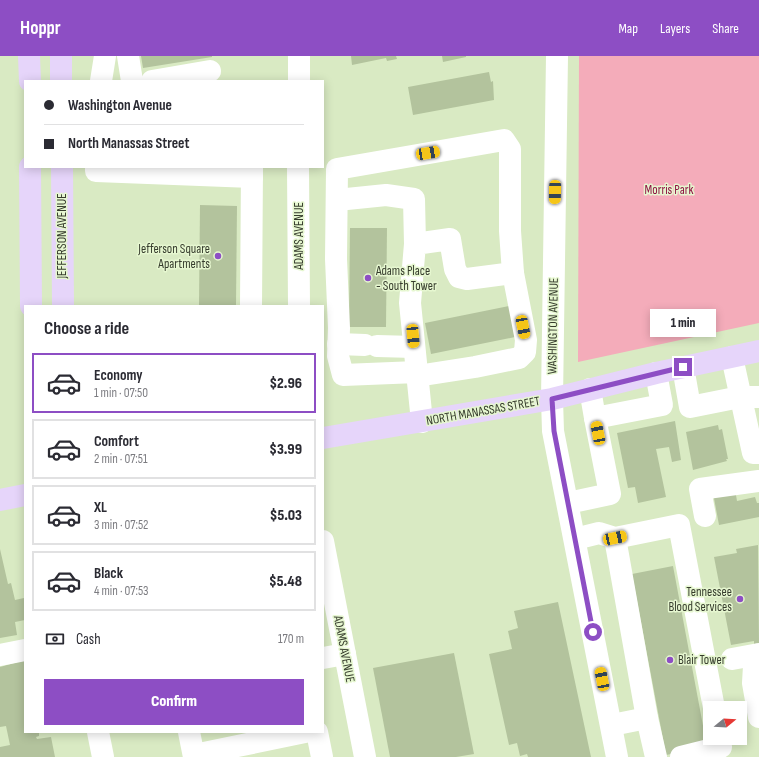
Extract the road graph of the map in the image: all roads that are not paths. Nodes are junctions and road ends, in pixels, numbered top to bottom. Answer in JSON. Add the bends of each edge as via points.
{"nodes":[{"id":1,"x":29,"y":56,"type":"edge"},
{"id":2,"x":61,"y":56,"type":"edge"},
{"id":3,"x":106,"y":56,"type":"edge"},
{"id":4,"x":128,"y":56,"type":"edge"},
{"id":5,"x":299,"y":56,"type":"edge"},
{"id":6,"x":557,"y":56,"type":"edge"},
{"id":7,"x":210,"y":71,"type":"dead end"},
{"id":8,"x":30,"y":80,"type":"edge"},
{"id":9,"x":61,"y":80,"type":"edge"},
{"id":10,"x":101,"y":80,"type":"edge"},
{"id":11,"x":132,"y":80,"type":"edge"},
{"id":12,"x":158,"y":80,"type":"edge"},
{"id":13,"x":299,"y":80,"type":"edge"},
{"id":14,"x":30,"y":168,"type":"edge"},
{"id":15,"x":62,"y":168,"type":"edge"},
{"id":16,"x":96,"y":168,"type":"edge"},
{"id":17,"x":298,"y":168,"type":"edge"},
{"id":18,"x":252,"y":172,"type":"edge"},
{"id":19,"x":337,"y":200,"type":"junction"},
{"id":20,"x":415,"y":244,"type":"junction"},
{"id":21,"x":512,"y":273,"type":"junction"},
{"id":22,"x":31,"y":305,"type":"edge"},
{"id":23,"x":63,"y":305,"type":"edge"},
{"id":24,"x":251,"y":305,"type":"edge"},
{"id":25,"x":299,"y":305,"type":"edge"},
{"id":26,"x":338,"y":344,"type":"junction"},
{"id":27,"x":414,"y":347,"type":"junction"},
{"id":28,"x":759,"y":351,"type":"edge"},
{"id":29,"x":732,"y":357,"type":"junction"},
{"id":30,"x":683,"y":367,"type":"junction"},
{"id":31,"x":656,"y":373,"type":"junction"},
{"id":32,"x":417,"y":374,"type":"junction"},
{"id":33,"x":590,"y":389,"type":"junction"},
{"id":34,"x":750,"y":397,"type":"edge"},
{"id":35,"x":552,"y":399,"type":"junction"},
{"id":36,"x":595,"y":418,"type":"junction"},
{"id":37,"x":422,"y":422,"type":"junction"},
{"id":38,"x":754,"y":432,"type":"edge"},
{"id":39,"x":324,"y":438,"type":"edge"},
{"id":40,"x":759,"y":481,"type":"edge"},
{"id":41,"x":24,"y":495,"type":"edge"},
{"id":42,"x":0,"y":500,"type":"edge"},
{"id":43,"x":568,"y":503,"type":"junction"},
{"id":44,"x":705,"y":516,"type":"dead end"},
{"id":45,"x":615,"y":538,"type":"junction"},
{"id":46,"x":575,"y":539,"type":"junction"},
{"id":47,"x":324,"y":546,"type":"edge"},
{"id":48,"x":24,"y":650,"type":"edge"},
{"id":49,"x":345,"y":654,"type":"junction"},
{"id":50,"x":759,"y":654,"type":"edge"},
{"id":51,"x":0,"y":656,"type":"edge"},
{"id":52,"x":324,"y":658,"type":"edge"},
{"id":53,"x":732,"y":659,"type":"dead end"},
{"id":54,"x":759,"y":664,"type":"edge"},
{"id":55,"x":713,"y":701,"type":"edge"},
{"id":56,"x":758,"y":704,"type":"edge"},
{"id":57,"x":647,"y":718,"type":"junction"},
{"id":58,"x":612,"y":725,"type":"junction"},
{"id":59,"x":98,"y":733,"type":"edge"},
{"id":60,"x":189,"y":733,"type":"edge"},
{"id":61,"x":300,"y":733,"type":"edge"},
{"id":62,"x":316,"y":733,"type":"edge"},
{"id":63,"x":722,"y":747,"type":"edge"},
{"id":64,"x":194,"y":756,"type":"edge"},
{"id":65,"x":103,"y":757,"type":"edge"},
{"id":66,"x":322,"y":757,"type":"edge"},
{"id":67,"x":365,"y":757,"type":"edge"},
{"id":68,"x":617,"y":757,"type":"edge"},
{"id":69,"x":656,"y":757,"type":"edge"},
{"id":70,"x":681,"y":757,"type":"edge"}],
"edges":[{"from":1,"to":8,"type":"main road"},
{"from":2,"to":9,"type":"main road"},
{"from":3,"to":10,"type":"street"},
{"from":4,"to":11,"type":"street"},
{"from":5,"to":13,"type":"street"},
{"from":6,"to":35,"type":"street","name":"WASHINGTON AVENUE"},
{"from":7,"to":12,"type":"street"},
{"from":14,"to":22,"type":"main road"},
{"from":15,"to":23,"type":"main road","name":"JEFFERSON AVENUE"},
{"from":16,"to":18,"type":"street","via":[[96,171]]},
{"from":17,"to":25,"type":"street","name":"ADAMS AVENUE"},
{"from":18,"to":24,"type":"street"},
{"from":19,"to":20,"type":"street","via":[[386,195],[414,198]]},
{"from":19,"to":21,"type":"street","via":[[337,169],[504,140],[510,149]]},
{"from":19,"to":26,"type":"street"},
{"from":20,"to":21,"type":"street","via":[[450,239],[455,269],[459,277],[467,279]]},
{"from":20,"to":27,"type":"street","via":[[410,303]]},
{"from":21,"to":32,"type":"street","via":[[526,340],[525,352],[519,358],[476,367]]},
{"from":26,"to":27,"type":"street"},
{"from":26,"to":32,"type":"street","via":[[343,375]]},
{"from":27,"to":32,"type":"street"},
{"from":28,"to":29,"type":"main road","name":"NORTH MANASSAS STREET"},
{"from":29,"to":30,"type":"main road","name":"NORTH MANASSAS STREET"},
{"from":29,"to":34,"type":"street"},
{"from":30,"to":31,"type":"main road","name":"NORTH MANASSAS STREET"},
{"from":30,"to":34,"type":"street","via":[[690,407]]},
{"from":31,"to":33,"type":"main road","name":"NORTH MANASSAS STREET"},
{"from":31,"to":36,"type":"street","via":[[662,405]]},
{"from":32,"to":37,"type":"street"},
{"from":33,"to":35,"type":"main road","name":"NORTH MANASSAS STREET"},
{"from":33,"to":36,"type":"street"},
{"from":34,"to":38,"type":"street"},
{"from":35,"to":37,"type":"main road","name":"NORTH MANASSAS STREET"},
{"from":35,"to":43,"type":"street","name":"WASHINGTON AVENUE","via":[[554,431]]},
{"from":36,"to":43,"type":"street","via":[[610,494]]},
{"from":37,"to":39,"type":"main road","name":"NORTH MANASSAS STREET"},
{"from":40,"to":44,"type":"street","via":[[700,489]]},
{"from":41,"to":42,"type":"main road"},
{"from":43,"to":46,"type":"street","name":"WASHINGTON AVENUE"},
{"from":45,"to":46,"type":"street","via":[[599,533]]},
{"from":45,"to":55,"type":"street","via":[[679,525]]},
{"from":45,"to":57,"type":"street"},
{"from":46,"to":58,"type":"street","name":"WASHINGTON AVENUE"},
{"from":47,"to":49,"type":"street","name":"ADAMS AVENUE"},
{"from":48,"to":51,"type":"street"},
{"from":49,"to":52,"type":"street"},
{"from":49,"to":67,"type":"street","name":"ADAMS AVENUE"},
{"from":50,"to":53,"type":"street"},
{"from":54,"to":56,"type":"street","via":[[754,666],[753,683]]},
{"from":57,"to":58,"type":"street"},
{"from":57,"to":69,"type":"street"},
{"from":58,"to":68,"type":"street","name":"WASHINGTON AVENUE"},
{"from":59,"to":65,"type":"street"},
{"from":60,"to":64,"type":"street"},
{"from":61,"to":64,"type":"street"},
{"from":62,"to":66,"type":"street"},
{"from":63,"to":70,"type":"street"}]}
